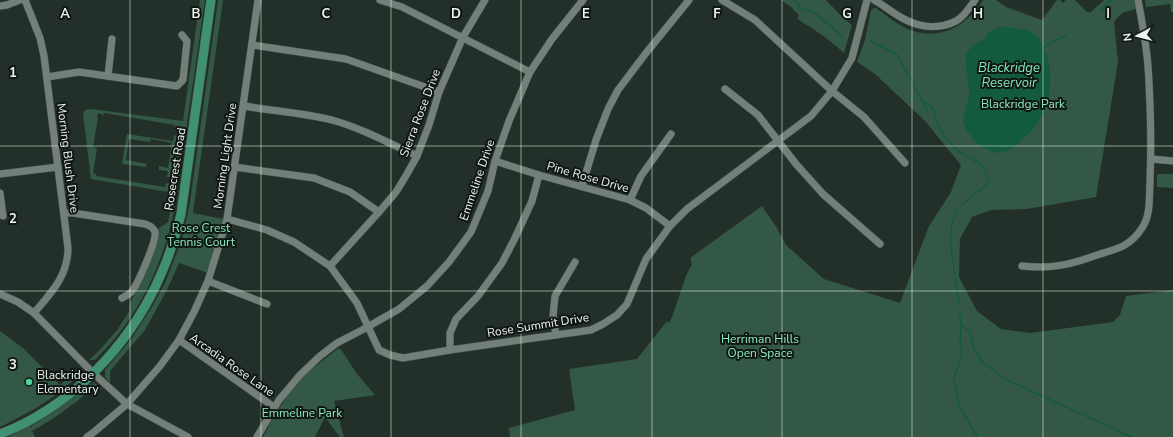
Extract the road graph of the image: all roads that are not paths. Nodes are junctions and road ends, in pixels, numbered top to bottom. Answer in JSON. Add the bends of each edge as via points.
{"nodes":[{"id":1,"x":20,"y":0,"type":"edge"},
{"id":2,"x":25,"y":0,"type":"edge"},
{"id":3,"x":211,"y":0,"type":"edge"},
{"id":4,"x":258,"y":0,"type":"edge"},
{"id":5,"x":380,"y":0,"type":"edge"},
{"id":6,"x":485,"y":0,"type":"edge"},
{"id":7,"x":583,"y":0,"type":"edge"},
{"id":8,"x":689,"y":0,"type":"edge"},
{"id":9,"x":722,"y":0,"type":"edge"},
{"id":10,"x":867,"y":0,"type":"edge"},
{"id":11,"x":874,"y":0,"type":"edge"},
{"id":12,"x":975,"y":0,"type":"edge"},
{"id":13,"x":1138,"y":0,"type":"edge"},
{"id":14,"x":404,"y":3,"type":"edge"},
{"id":15,"x":0,"y":6,"type":"edge"},
{"id":16,"x":182,"y":35,"type":"dead end"},
{"id":17,"x":463,"y":38,"type":"junction"},
{"id":18,"x":112,"y":39,"type":"dead end"},
{"id":19,"x":252,"y":45,"type":"junction"},
{"id":20,"x":530,"y":72,"type":"junction"},
{"id":21,"x":108,"y":76,"type":"junction"},
{"id":22,"x":47,"y":77,"type":"junction"},
{"id":23,"x":725,"y":89,"type":"dead end"},
{"id":24,"x":832,"y":91,"type":"junction"},
{"id":25,"x":439,"y":92,"type":"junction"},
{"id":26,"x":244,"y":106,"type":"junction"},
{"id":27,"x":670,"y":134,"type":"dead end"},
{"id":28,"x":778,"y":141,"type":"junction"},
{"id":29,"x":417,"y":156,"type":"junction"},
{"id":30,"x":1151,"y":159,"type":"junction"},
{"id":31,"x":495,"y":161,"type":"junction"},
{"id":32,"x":1173,"y":161,"type":"edge"},
{"id":33,"x":904,"y":163,"type":"dead end"},
{"id":34,"x":58,"y":167,"type":"junction"},
{"id":35,"x":234,"y":167,"type":"junction"},
{"id":36,"x":0,"y":174,"type":"edge"},
{"id":37,"x":539,"y":175,"type":"junction"},
{"id":38,"x":582,"y":186,"type":"junction"},
{"id":39,"x":0,"y":193,"type":"edge"},
{"id":40,"x":630,"y":200,"type":"junction"},
{"id":41,"x":379,"y":212,"type":"junction"},
{"id":42,"x":64,"y":213,"type":"junction"},
{"id":43,"x":3,"y":216,"type":"dead end"},
{"id":44,"x":227,"y":220,"type":"junction"},
{"id":45,"x":670,"y":226,"type":"junction"},
{"id":46,"x":880,"y":244,"type":"dead end"},
{"id":47,"x":575,"y":262,"type":"dead end"},
{"id":48,"x":330,"y":266,"type":"junction"},
{"id":49,"x":1022,"y":266,"type":"dead end"},
{"id":50,"x":208,"y":281,"type":"junction"},
{"id":51,"x":0,"y":294,"type":"edge"},
{"id":52,"x":122,"y":298,"type":"dead end"},
{"id":53,"x":267,"y":304,"type":"dead end"},
{"id":54,"x":34,"y":313,"type":"junction"},
{"id":55,"x":368,"y":327,"type":"junction"},
{"id":56,"x":556,"y":335,"type":"junction"},
{"id":57,"x":179,"y":340,"type":"junction"},
{"id":58,"x":450,"y":350,"type":"junction"},
{"id":59,"x":93,"y":373,"type":"junction"},
{"id":60,"x":127,"y":404,"type":"junction"},
{"id":61,"x":274,"y":408,"type":"junction"},
{"id":62,"x":0,"y":434,"type":"edge"},
{"id":63,"x":87,"y":437,"type":"edge"},
{"id":64,"x":188,"y":437,"type":"edge"},
{"id":65,"x":257,"y":437,"type":"edge"}],
"edges":[{"from":1,"to":15,"type":"street"},
{"from":2,"to":22,"type":"street","name":"Morning Blush Drive","via":[[41,42]]},
{"from":3,"to":59,"type":"main road","name":"Rosecrest Road","via":[[186,185],[174,241],[163,272],[137,320]]},
{"from":4,"to":19,"type":"street","name":"Morning Light Drive"},
{"from":5,"to":14,"type":"street"},
{"from":6,"to":17,"type":"street","name":"Sierra Rose Drive"},
{"from":7,"to":20,"type":"street","name":"Emmeline Drive"},
{"from":8,"to":38,"type":"street","via":[[618,90],[596,140]]},
{"from":9,"to":24,"type":"street","via":[[755,20]]},
{"from":10,"to":24,"type":"street","name":"Rose Summit Drive","via":[[852,58]]},
{"from":11,"to":12,"type":"street","via":[[905,20],[924,26],[941,26],[958,20]]},
{"from":13,"to":30,"type":"street","via":[[1149,81]]},
{"from":14,"to":17,"type":"street"},
{"from":16,"to":21,"type":"street","via":[[187,41],[183,80],[177,86]]},
{"from":17,"to":20,"type":"street"},
{"from":17,"to":25,"type":"street","name":"Sierra Rose Drive"},
{"from":18,"to":21,"type":"street"},
{"from":19,"to":25,"type":"street","via":[[346,59]]},
{"from":19,"to":26,"type":"street","name":"Morning Light Drive"},
{"from":20,"to":31,"type":"street","name":"Emmeline Drive"},
{"from":21,"to":22,"type":"street","via":[[79,72]]},
{"from":22,"to":34,"type":"street","name":"Morning Blush Drive"},
{"from":23,"to":28,"type":"street","via":[[758,115]]},
{"from":24,"to":28,"type":"street","name":"Rose Summit Drive","via":[[811,116]]},
{"from":24,"to":33,"type":"street","via":[[864,117]]},
{"from":25,"to":29,"type":"street","name":"Sierra Rose Drive"},
{"from":26,"to":29,"type":"street","via":[[340,122]]},
{"from":26,"to":35,"type":"street","name":"Morning Light Drive"},
{"from":27,"to":40,"type":"street","via":[[641,176]]},
{"from":28,"to":45,"type":"street","name":"Rose Summit Drive","via":[[687,209]]},
{"from":28,"to":46,"type":"street","via":[[823,194]]},
{"from":29,"to":41,"type":"street","name":"Sierra Rose Drive","via":[[396,192]]},
{"from":30,"to":32,"type":"street"},
{"from":30,"to":49,"type":"street","via":[[1147,217],[1142,228],[1125,246],[1076,263],[1050,267]]},
{"from":31,"to":37,"type":"street","name":"Pine Rose Drive"},
{"from":31,"to":55,"type":"street","name":"Emmeline Drive","via":[[488,191],[471,232],[449,262],[427,286],[398,309]]},
{"from":34,"to":36,"type":"street"},
{"from":34,"to":42,"type":"street","name":"Morning Blush Drive"},
{"from":35,"to":41,"type":"street","via":[[314,178],[350,192]]},
{"from":35,"to":44,"type":"street","name":"Morning Light Drive"},
{"from":37,"to":38,"type":"street","name":"Pine Rose Drive"},
{"from":37,"to":58,"type":"street","via":[[532,201],[502,263],[478,296],[456,319],[450,333]]},
{"from":38,"to":40,"type":"street","name":"Pine Rose Drive"},
{"from":39,"to":43,"type":"street"},
{"from":40,"to":45,"type":"street","name":"Pine Rose Drive","via":[[646,208]]},
{"from":41,"to":48,"type":"street","name":"Sierra Rose Drive"},
{"from":42,"to":52,"type":"street","via":[[152,227],[154,240],[136,284],[132,291]]},
{"from":42,"to":54,"type":"street","name":"Morning Blush Drive","via":[[68,248],[66,264],[58,283]]},
{"from":44,"to":48,"type":"street","name":"Rose Summit Drive","via":[[274,233],[294,242]]},
{"from":44,"to":50,"type":"street","name":"Morning Light Drive"},
{"from":45,"to":56,"type":"street","name":"Rose Summit Drive","via":[[646,258],[627,304],[617,316],[591,330]]},
{"from":47,"to":56,"type":"street","via":[[555,296],[553,316]]},
{"from":48,"to":55,"type":"street","name":"Rose Summit Drive","via":[[357,302]]},
{"from":50,"to":53,"type":"street"},
{"from":50,"to":57,"type":"street","name":"Morning Light Drive"},
{"from":51,"to":54,"type":"street"},
{"from":54,"to":59,"type":"street"},
{"from":55,"to":58,"type":"street","name":"Rose Summit Drive","via":[[379,350],[390,356],[403,358]]},
{"from":55,"to":61,"type":"street","name":"Emmeline Drive","via":[[337,343],[320,356],[300,375]]},
{"from":56,"to":58,"type":"street","name":"Rose Summit Drive"},
{"from":57,"to":60,"type":"street","name":"Morning Light Drive"},
{"from":57,"to":61,"type":"street","name":"Arcadia Rose Lane"},
{"from":59,"to":60,"type":"street"},
{"from":59,"to":62,"type":"main road","name":"Rosecrest Road","via":[[56,404],[25,423]]},
{"from":60,"to":63,"type":"street","name":"Morning Light Drive"},
{"from":60,"to":64,"type":"street"},
{"from":61,"to":65,"type":"street","name":"Emmeline Drive"}]}
